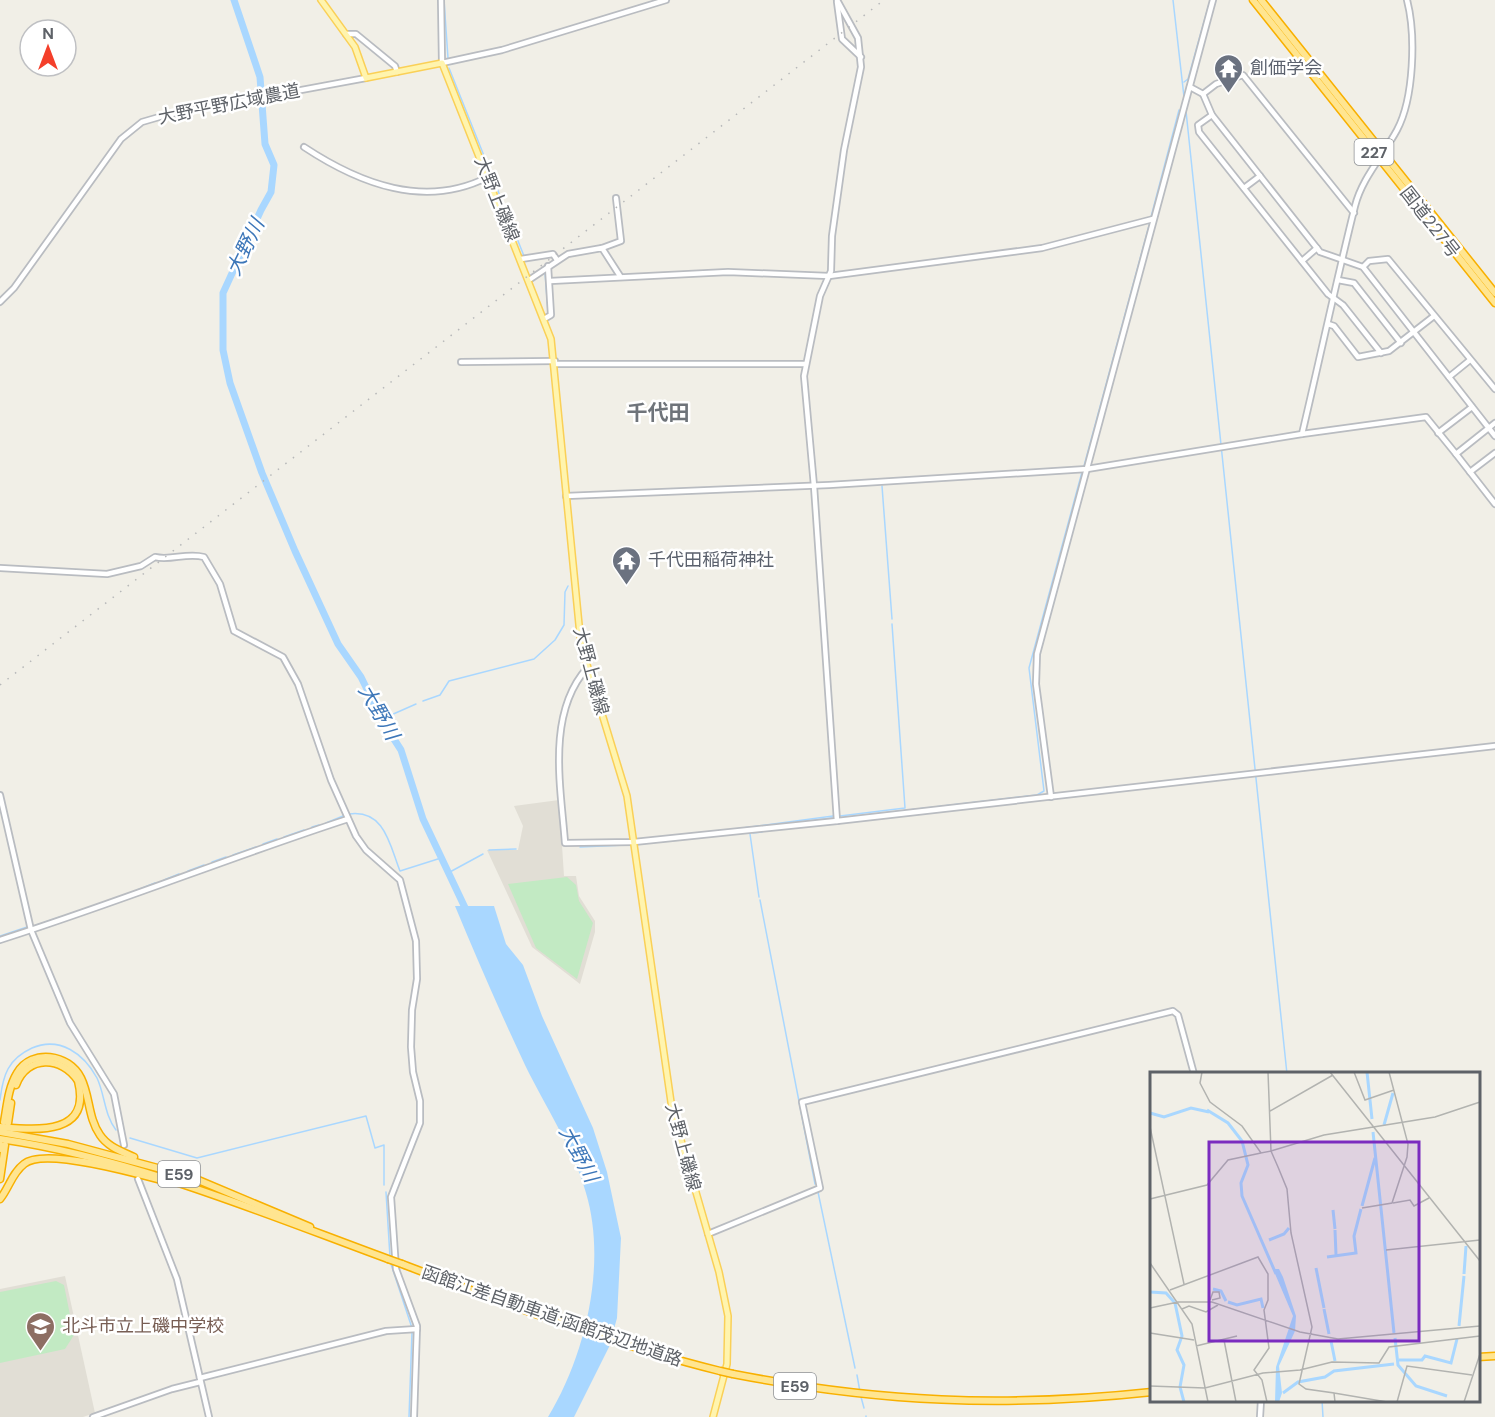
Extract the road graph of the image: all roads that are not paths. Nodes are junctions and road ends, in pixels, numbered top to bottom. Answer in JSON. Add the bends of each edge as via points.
{"nodes":[{"id":1,"x":321,"y":0,"type":"edge"},
{"id":2,"x":441,"y":0,"type":"edge"},
{"id":3,"x":666,"y":0,"type":"edge"},
{"id":4,"x":837,"y":0,"type":"edge"},
{"id":5,"x":1213,"y":0,"type":"edge"},
{"id":6,"x":1253,"y":0,"type":"edge"},
{"id":7,"x":1261,"y":0,"type":"edge"},
{"id":8,"x":1407,"y":0,"type":"edge"},
{"id":9,"x":346,"y":34,"type":"junction"},
{"id":10,"x":861,"y":57,"type":"junction"},
{"id":11,"x":442,"y":63,"type":"junction"},
{"id":12,"x":398,"y":72,"type":"junction"},
{"id":13,"x":366,"y":78,"type":"junction"},
{"id":14,"x":1190,"y":87,"type":"junction"},
{"id":15,"x":1203,"y":94,"type":"junction"},
{"id":16,"x":1212,"y":115,"type":"junction"},
{"id":17,"x":304,"y":147,"type":"dead end"},
{"id":18,"x":1381,"y":155,"type":"junction"},
{"id":19,"x":1260,"y":176,"type":"junction"},
{"id":20,"x":488,"y":177,"type":"junction"},
{"id":21,"x":1244,"y":188,"type":"junction"},
{"id":22,"x":616,"y":198,"type":"dead end"},
{"id":23,"x":1354,"y":213,"type":"junction"},
{"id":24,"x":1151,"y":220,"type":"junction"},
{"id":25,"x":602,"y":248,"type":"junction"},
{"id":26,"x":1317,"y":248,"type":"junction"},
{"id":27,"x":521,"y":259,"type":"junction"},
{"id":28,"x":557,"y":260,"type":"junction"},
{"id":29,"x":1343,"y":260,"type":"junction"},
{"id":30,"x":1302,"y":261,"type":"junction"},
{"id":31,"x":548,"y":266,"type":"junction"},
{"id":32,"x":1363,"y":267,"type":"junction"},
{"id":33,"x":620,"y":276,"type":"junction"},
{"id":34,"x":829,"y":276,"type":"junction"},
{"id":35,"x":529,"y":279,"type":"junction"},
{"id":36,"x":1338,"y":279,"type":"junction"},
{"id":37,"x":550,"y":281,"type":"junction"},
{"id":38,"x":1495,"y":293,"type":"edge"},
{"id":39,"x":1334,"y":300,"type":"junction"},
{"id":40,"x":0,"y":302,"type":"edge"},
{"id":41,"x":1495,"y":303,"type":"edge"},
{"id":42,"x":1434,"y":316,"type":"junction"},
{"id":43,"x":544,"y":319,"type":"junction"},
{"id":44,"x":1328,"y":324,"type":"junction"},
{"id":45,"x":1413,"y":332,"type":"junction"},
{"id":46,"x":1401,"y":343,"type":"junction"},
{"id":47,"x":1381,"y":353,"type":"junction"},
{"id":48,"x":1470,"y":360,"type":"junction"},
{"id":49,"x":460,"y":362,"type":"dead end"},
{"id":50,"x":555,"y":362,"type":"junction"},
{"id":51,"x":806,"y":364,"type":"junction"},
{"id":52,"x":1449,"y":377,"type":"junction"},
{"id":53,"x":1495,"y":389,"type":"edge"},
{"id":54,"x":1472,"y":406,"type":"junction"},
{"id":55,"x":1495,"y":423,"type":"edge"},
{"id":56,"x":1489,"y":428,"type":"junction"},
{"id":57,"x":1438,"y":433,"type":"junction"},
{"id":58,"x":1302,"y":434,"type":"junction"},
{"id":59,"x":1495,"y":436,"type":"edge"},
{"id":60,"x":1495,"y":453,"type":"edge"},
{"id":61,"x":1456,"y":454,"type":"junction"},
{"id":62,"x":1490,"y":457,"type":"junction"},
{"id":63,"x":1495,"y":464,"type":"edge"},
{"id":64,"x":1088,"y":469,"type":"junction"},
{"id":65,"x":1470,"y":472,"type":"junction"},
{"id":66,"x":814,"y":486,"type":"junction"},
{"id":67,"x":566,"y":496,"type":"junction"},
{"id":68,"x":1495,"y":504,"type":"edge"},
{"id":69,"x":0,"y":568,"type":"edge"},
{"id":70,"x":587,"y":668,"type":"junction"},
{"id":71,"x":1495,"y":746,"type":"edge"},
{"id":72,"x":0,"y":795,"type":"edge"},
{"id":73,"x":1051,"y":797,"type":"junction"},
{"id":74,"x":348,"y":819,"type":"junction"},
{"id":75,"x":837,"y":821,"type":"junction"},
{"id":76,"x":634,"y":842,"type":"junction"},
{"id":77,"x":31,"y":930,"type":"junction"},
{"id":78,"x":0,"y":940,"type":"edge"},
{"id":79,"x":1193,"y":1072,"type":"edge"},
{"id":80,"x":4,"y":1124,"type":"edge"},
{"id":81,"x":0,"y":1132,"type":"edge"},
{"id":82,"x":0,"y":1139,"type":"edge"},
{"id":83,"x":124,"y":1145,"type":"dead end"},
{"id":84,"x":2,"y":1146,"type":"edge"},
{"id":85,"x":148,"y":1164,"type":"junction"},
{"id":86,"x":0,"y":1179,"type":"edge"},
{"id":87,"x":138,"y":1179,"type":"dead end"},
{"id":88,"x":211,"y":1193,"type":"junction"},
{"id":89,"x":0,"y":1199,"type":"edge"},
{"id":90,"x":708,"y":1234,"type":"junction"},
{"id":91,"x":349,"y":1245,"type":"junction"},
{"id":92,"x":413,"y":1328,"type":"junction"},
{"id":93,"x":1495,"y":1356,"type":"edge"},
{"id":94,"x":1480,"y":1358,"type":"edge"},
{"id":95,"x":200,"y":1380,"type":"junction"},
{"id":96,"x":1150,"y":1392,"type":"edge"},
{"id":97,"x":108,"y":1415,"type":"edge"},
{"id":98,"x":93,"y":1417,"type":"edge"},
{"id":99,"x":209,"y":1417,"type":"edge"},
{"id":100,"x":414,"y":1417,"type":"edge"},
{"id":101,"x":712,"y":1417,"type":"edge"}],
"edges":[{"from":1,"to":9,"type":"main road"},
{"from":2,"to":11,"type":"street"},
{"from":3,"to":11,"type":"street","via":[[502,50]]},
{"from":4,"to":10,"type":"street","via":[[858,38]]},
{"from":4,"to":10,"type":"street","via":[[842,39]]},
{"from":5,"to":14,"type":"street"},
{"from":6,"to":18,"type":"highway","name":"国道227号","number":"227"},
{"from":7,"to":18,"type":"highway","name":"国道227号","number":"227"},
{"from":8,"to":18,"type":"street","via":[[1414,38],[1408,82],[1400,123]]},
{"from":9,"to":12,"type":"street","via":[[356,34]]},
{"from":9,"to":13,"type":"main road"},
{"from":10,"to":34,"type":"street","via":[[833,226]]},
{"from":11,"to":12,"type":"main road"},
{"from":11,"to":20,"type":"main road","name":"大野上磯線"},
{"from":12,"to":13,"type":"main road"},
{"from":13,"to":40,"type":"street","name":"大野平野広域農道","via":[[150,119],[128,131]]},
{"from":14,"to":15,"type":"street"},
{"from":14,"to":24,"type":"street"},
{"from":15,"to":16,"type":"street"},
{"from":15,"to":23,"type":"street","via":[[1216,84],[1243,75]]},
{"from":16,"to":19,"type":"street"},
{"from":16,"to":21,"type":"street","via":[[1198,125],[1199,132]]},
{"from":17,"to":20,"type":"street","via":[[330,165],[398,189],[450,192]]},
{"from":18,"to":23,"type":"street","via":[[1361,190]]},
{"from":18,"to":38,"type":"highway","name":"国道227号","number":"227"},
{"from":18,"to":41,"type":"highway","name":"国道227号","number":"227"},
{"from":19,"to":21,"type":"street"},
{"from":19,"to":26,"type":"street"},
{"from":20,"to":27,"type":"main road","name":"大野上磯線"},
{"from":21,"to":30,"type":"street"},
{"from":22,"to":25,"type":"street","via":[[621,241]]},
{"from":23,"to":29,"type":"street"},
{"from":24,"to":34,"type":"street","via":[[1042,248]]},
{"from":24,"to":64,"type":"street"},
{"from":25,"to":28,"type":"street","via":[[578,251]]},
{"from":25,"to":33,"type":"street"},
{"from":26,"to":29,"type":"street"},
{"from":26,"to":30,"type":"street"},
{"from":27,"to":28,"type":"street","via":[[553,254]]},
{"from":27,"to":35,"type":"main road","name":"大野上磯線"},
{"from":28,"to":31,"type":"street"},
{"from":29,"to":32,"type":"street"},
{"from":29,"to":36,"type":"street"},
{"from":30,"to":39,"type":"street"},
{"from":31,"to":35,"type":"street"},
{"from":31,"to":37,"type":"street"},
{"from":32,"to":42,"type":"street","via":[[1369,261],[1388,259]]},
{"from":32,"to":45,"type":"street"},
{"from":33,"to":34,"type":"street","via":[[728,272]]},
{"from":33,"to":37,"type":"street"},
{"from":34,"to":51,"type":"street","via":[[820,296]]},
{"from":35,"to":43,"type":"main road","name":"大野上磯線"},
{"from":36,"to":39,"type":"street"},
{"from":36,"to":46,"type":"street","via":[[1354,283]]},
{"from":37,"to":43,"type":"street","via":[[551,315]]},
{"from":39,"to":44,"type":"street"},
{"from":39,"to":47,"type":"street","via":[[1343,305]]},
{"from":42,"to":45,"type":"street"},
{"from":42,"to":48,"type":"street"},
{"from":43,"to":50,"type":"main road","name":"大野上磯線"},
{"from":44,"to":47,"type":"street","via":[[1334,326],[1358,357]]},
{"from":44,"to":58,"type":"street"},
{"from":45,"to":46,"type":"street"},
{"from":45,"to":52,"type":"street"},
{"from":46,"to":47,"type":"street"},
{"from":48,"to":52,"type":"street"},
{"from":48,"to":53,"type":"street"},
{"from":49,"to":50,"type":"street"},
{"from":50,"to":51,"type":"street"},
{"from":50,"to":67,"type":"main road","name":"大野上磯線"},
{"from":51,"to":66,"type":"street","via":[[804,382]]},
{"from":52,"to":54,"type":"street"},
{"from":54,"to":56,"type":"street"},
{"from":54,"to":57,"type":"street"},
{"from":55,"to":56,"type":"street"},
{"from":56,"to":59,"type":"street"},
{"from":56,"to":61,"type":"street"},
{"from":57,"to":58,"type":"street","via":[[1426,417]]},
{"from":57,"to":61,"type":"street"},
{"from":58,"to":64,"type":"street"},
{"from":60,"to":62,"type":"street"},
{"from":61,"to":65,"type":"street"},
{"from":62,"to":63,"type":"street"},
{"from":62,"to":65,"type":"street"},
{"from":64,"to":66,"type":"street"},
{"from":64,"to":73,"type":"street","via":[[1036,665]]},
{"from":65,"to":68,"type":"street"},
{"from":66,"to":67,"type":"street"},
{"from":66,"to":75,"type":"street"},
{"from":67,"to":70,"type":"main road","name":"大野上磯線","via":[[578,627]]},
{"from":69,"to":74,"type":"street","via":[[107,574],[141,566],[155,557],[204,557],[220,584],[234,631],[283,657],[288,664]]},
{"from":70,"to":76,"type":"main road","name":"大野上磯線","via":[[619,766]]},
{"from":70,"to":76,"type":"street","via":[[567,703],[563,719],[560,765],[565,843]]},
{"from":71,"to":73,"type":"street"},
{"from":72,"to":77,"type":"street"},
{"from":73,"to":75,"type":"street"},
{"from":74,"to":77,"type":"street"},
{"from":74,"to":92,"type":"street","via":[[360,844],[400,880],[416,941],[411,1047],[420,1123],[391,1197],[396,1269]]},
{"from":75,"to":76,"type":"street"},
{"from":76,"to":90,"type":"main road","name":"大野上磯線","via":[[668,1087]]},
{"from":77,"to":78,"type":"street"},
{"from":77,"to":83,"type":"street","via":[[70,1023],[114,1094]]},
{"from":79,"to":90,"type":"street","via":[[1178,1015],[1173,1011],[802,1102],[820,1188]]},
{"from":80,"to":80,"type":"highway","via":[[38,1130],[65,1123],[80,1102],[81,1092],[74,1074],[50,1061],[29,1066],[18,1079]]},
{"from":80,"to":85,"type":"highway","via":[[11,1085],[21,1067],[38,1058],[59,1059],[68,1063],[81,1079],[94,1125],[105,1142]]},
{"from":81,"to":85,"type":"highway","name":"函館江差自動車道;函館茂辺地道路","number":"E59"},
{"from":82,"to":88,"type":"highway","name":"函館江差自動車道;函館茂辺地道路","number":"E59","via":[[125,1165]]},
{"from":84,"to":86,"type":"highway"},
{"from":85,"to":91,"type":"highway","name":"函館江差自動車道;函館茂辺地道路","number":"E59","via":[[191,1177]]},
{"from":87,"to":95,"type":"street","via":[[177,1279]]},
{"from":88,"to":89,"type":"highway","via":[[48,1156],[23,1164]]},
{"from":88,"to":91,"type":"highway","name":"函館江差自動車道;函館茂辺地道路","number":"E59"},
{"from":90,"to":101,"type":"main road","name":"大野上磯線","via":[[730,1335],[727,1364]]},
{"from":91,"to":96,"type":"highway","name":"函館江差自動車道;函館茂辺地道路","number":"E59","bridge":true,"via":[[544,1317],[646,1351],[733,1374],[916,1400],[1011,1402]]},
{"from":92,"to":95,"type":"street","via":[[347,1341]]},
{"from":92,"to":100,"type":"street"},
{"from":93,"to":94,"type":"highway"},
{"from":95,"to":97,"type":"street"},
{"from":95,"to":99,"type":"street"},
{"from":97,"to":98,"type":"street"}]}
